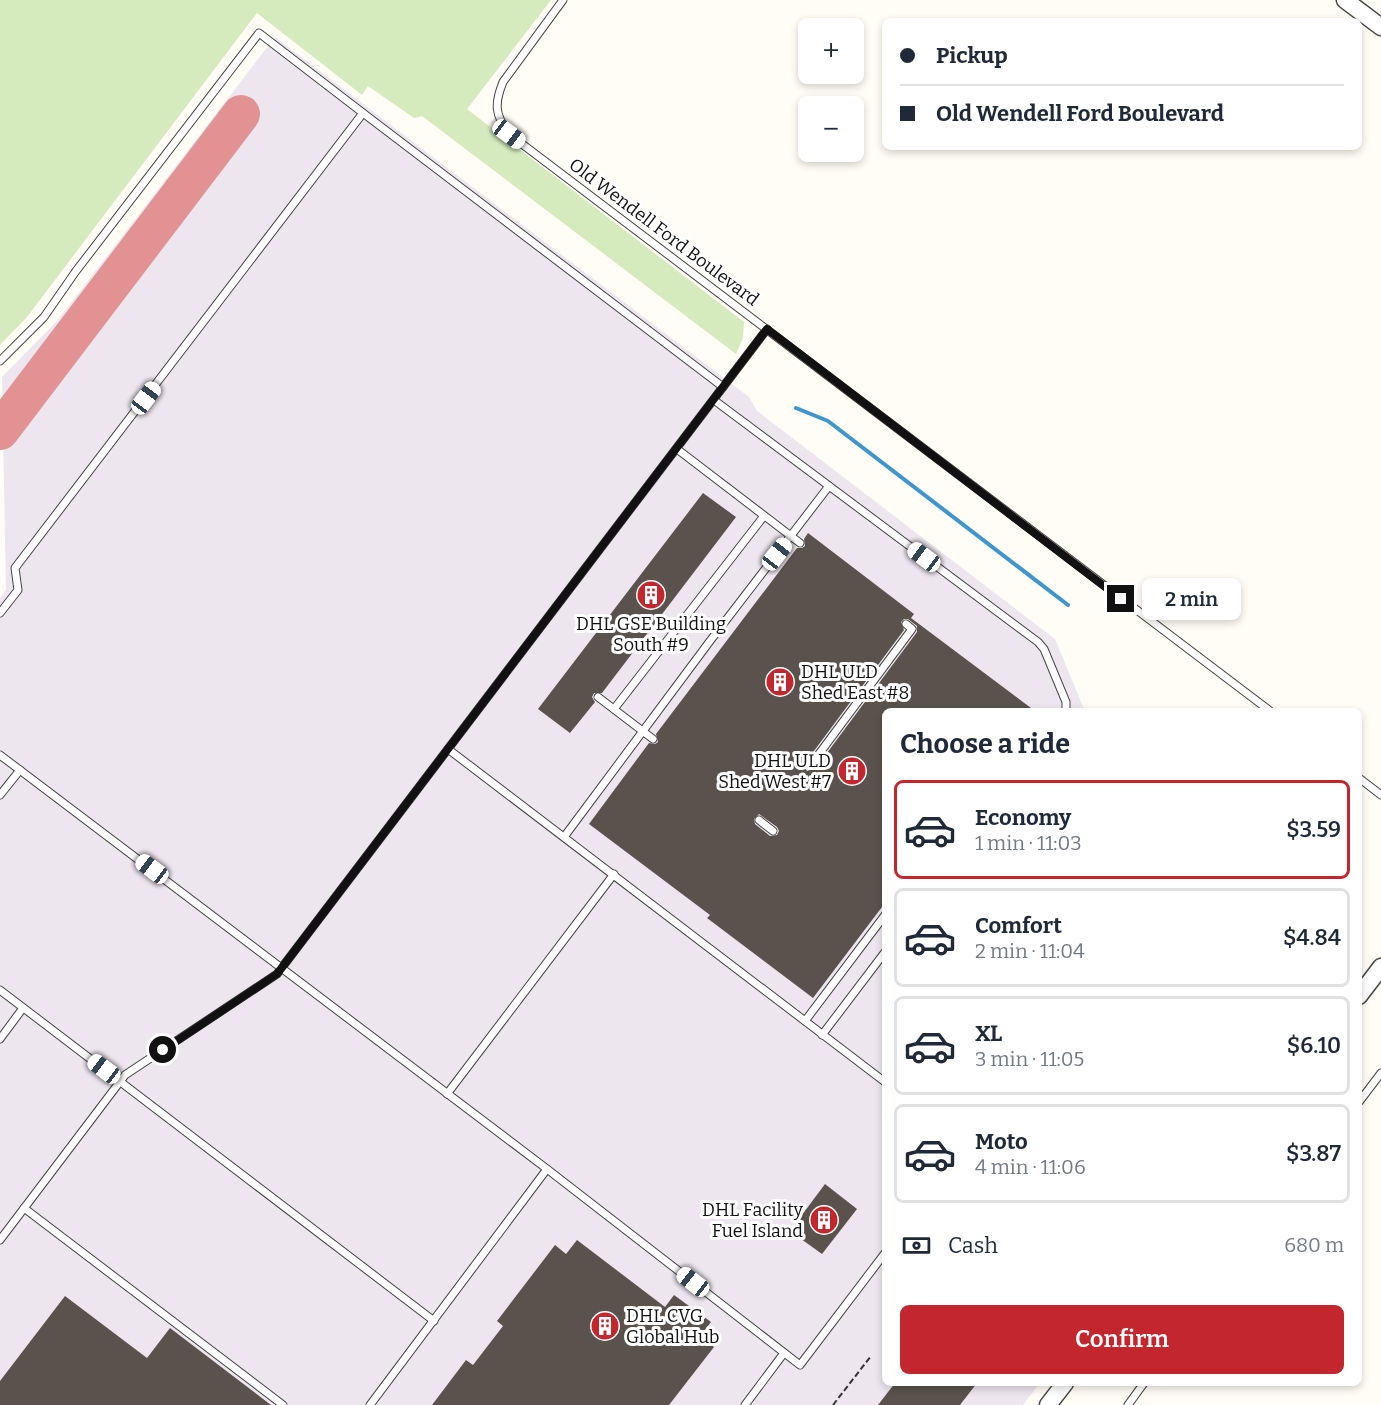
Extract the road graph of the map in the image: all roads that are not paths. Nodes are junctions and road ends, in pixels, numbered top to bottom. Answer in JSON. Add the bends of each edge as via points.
{"nodes":[{"id":1,"x":563,"y":0,"type":"edge"},
{"id":2,"x":1345,"y":0,"type":"edge"},
{"id":3,"x":1381,"y":27,"type":"edge"},
{"id":4,"x":363,"y":113,"type":"junction"},
{"id":5,"x":767,"y":329,"type":"junction"},
{"id":6,"x":0,"y":361,"type":"edge"},
{"id":7,"x":723,"y":387,"type":"junction"},
{"id":8,"x":714,"y":400,"type":"junction"},
{"id":9,"x":676,"y":449,"type":"junction"},
{"id":10,"x":829,"y":486,"type":"junction"},
{"id":11,"x":764,"y":516,"type":"junction"},
{"id":12,"x":791,"y":536,"type":"junction"},
{"id":13,"x":800,"y":543,"type":"dead end"},
{"id":14,"x":0,"y":613,"type":"edge"},
{"id":15,"x":906,"y":624,"type":"dead end"},
{"id":16,"x":598,"y":697,"type":"dead end"},
{"id":17,"x":1066,"y":708,"type":"edge"},
{"id":18,"x":1266,"y":708,"type":"edge"},
{"id":19,"x":614,"y":709,"type":"junction"},
{"id":20,"x":643,"y":731,"type":"junction"},
{"id":21,"x":653,"y":739,"type":"dead end"},
{"id":22,"x":448,"y":749,"type":"junction"},
{"id":23,"x":0,"y":755,"type":"edge"},
{"id":24,"x":810,"y":766,"type":"dead end"},
{"id":25,"x":20,"y":770,"type":"junction"},
{"id":26,"x":1362,"y":780,"type":"edge"},
{"id":27,"x":0,"y":795,"type":"edge"},
{"id":28,"x":1381,"y":795,"type":"edge"},
{"id":29,"x":759,"y":820,"type":"dead end"},
{"id":30,"x":773,"y":831,"type":"dead end"},
{"id":31,"x":564,"y":837,"type":"junction"},
{"id":32,"x":614,"y":874,"type":"junction"},
{"id":33,"x":882,"y":919,"type":"edge"},
{"id":34,"x":882,"y":956,"type":"edge"},
{"id":35,"x":1381,"y":967,"type":"edge"},
{"id":36,"x":281,"y":968,"type":"junction"},
{"id":37,"x":0,"y":990,"type":"edge"},
{"id":38,"x":1362,"y":992,"type":"edge"},
{"id":39,"x":23,"y":1008,"type":"junction"},
{"id":40,"x":805,"y":1021,"type":"junction"},
{"id":41,"x":822,"y":1035,"type":"junction"},
{"id":42,"x":0,"y":1039,"type":"edge"},
{"id":43,"x":1381,"y":1073,"type":"edge"},
{"id":44,"x":882,"y":1080,"type":"edge"},
{"id":45,"x":120,"y":1081,"type":"junction"},
{"id":46,"x":447,"y":1094,"type":"junction"},
{"id":47,"x":1362,"y":1098,"type":"edge"},
{"id":48,"x":547,"y":1169,"type":"junction"},
{"id":49,"x":24,"y":1209,"type":"junction"},
{"id":50,"x":0,"y":1240,"type":"edge"},
{"id":51,"x":882,"y":1257,"type":"edge"},
{"id":52,"x":434,"y":1321,"type":"junction"},
{"id":53,"x":784,"y":1353,"type":"junction"},
{"id":54,"x":1063,"y":1386,"type":"edge"},
{"id":55,"x":1142,"y":1386,"type":"edge"},
{"id":56,"x":283,"y":1405,"type":"edge"},
{"id":57,"x":370,"y":1405,"type":"edge"},
{"id":58,"x":745,"y":1405,"type":"edge"},
{"id":59,"x":1048,"y":1405,"type":"edge"},
{"id":60,"x":1128,"y":1405,"type":"edge"}],
"edges":[{"from":1,"to":5,"type":"lane","name":"Old Wendell Ford Boulevard","via":[[503,82],[496,108],[501,123],[509,134]]},
{"from":2,"to":3,"type":"street"},
{"from":4,"to":6,"type":"lane","via":[[259,33],[44,316]]},
{"from":4,"to":7,"type":"lane"},
{"from":4,"to":14,"type":"lane","via":[[15,568],[18,590]]},
{"from":5,"to":7,"type":"lane"},
{"from":5,"to":18,"type":"lane","name":"Old Wendell Ford Boulevard"},
{"from":7,"to":8,"type":"lane"},
{"from":8,"to":9,"type":"lane"},
{"from":8,"to":10,"type":"lane"},
{"from":9,"to":11,"type":"lane"},
{"from":9,"to":22,"type":"lane"},
{"from":10,"to":12,"type":"lane"},
{"from":10,"to":17,"type":"lane","via":[[1038,642],[1044,648]]},
{"from":11,"to":12,"type":"lane"},
{"from":11,"to":19,"type":"lane"},
{"from":12,"to":13,"type":"lane"},
{"from":12,"to":20,"type":"lane"},
{"from":15,"to":24,"type":"lane","via":[[912,629]]},
{"from":16,"to":19,"type":"lane"},
{"from":19,"to":20,"type":"lane"},
{"from":20,"to":21,"type":"lane"},
{"from":20,"to":31,"type":"lane"},
{"from":22,"to":31,"type":"lane"},
{"from":22,"to":36,"type":"lane"},
{"from":23,"to":25,"type":"lane"},
{"from":25,"to":27,"type":"lane"},
{"from":25,"to":36,"type":"lane"},
{"from":26,"to":28,"type":"lane"},
{"from":29,"to":30,"type":"lane"},
{"from":31,"to":32,"type":"lane"},
{"from":32,"to":40,"type":"lane"},
{"from":32,"to":46,"type":"lane"},
{"from":33,"to":40,"type":"lane"},
{"from":34,"to":41,"type":"lane"},
{"from":35,"to":38,"type":"street"},
{"from":36,"to":45,"type":"lane"},
{"from":36,"to":46,"type":"lane"},
{"from":37,"to":39,"type":"lane"},
{"from":39,"to":42,"type":"lane"},
{"from":39,"to":45,"type":"lane"},
{"from":40,"to":41,"type":"lane"},
{"from":41,"to":44,"type":"lane"},
{"from":43,"to":47,"type":"lane"},
{"from":45,"to":49,"type":"lane"},
{"from":45,"to":52,"type":"lane"},
{"from":46,"to":48,"type":"lane"},
{"from":48,"to":52,"type":"lane"},
{"from":48,"to":53,"type":"lane"},
{"from":49,"to":50,"type":"lane"},
{"from":49,"to":56,"type":"lane"},
{"from":51,"to":53,"type":"lane","via":[[800,1365]]},
{"from":52,"to":57,"type":"lane"},
{"from":53,"to":58,"type":"lane"},
{"from":54,"to":59,"type":"street"},
{"from":55,"to":60,"type":"lane"}]}
